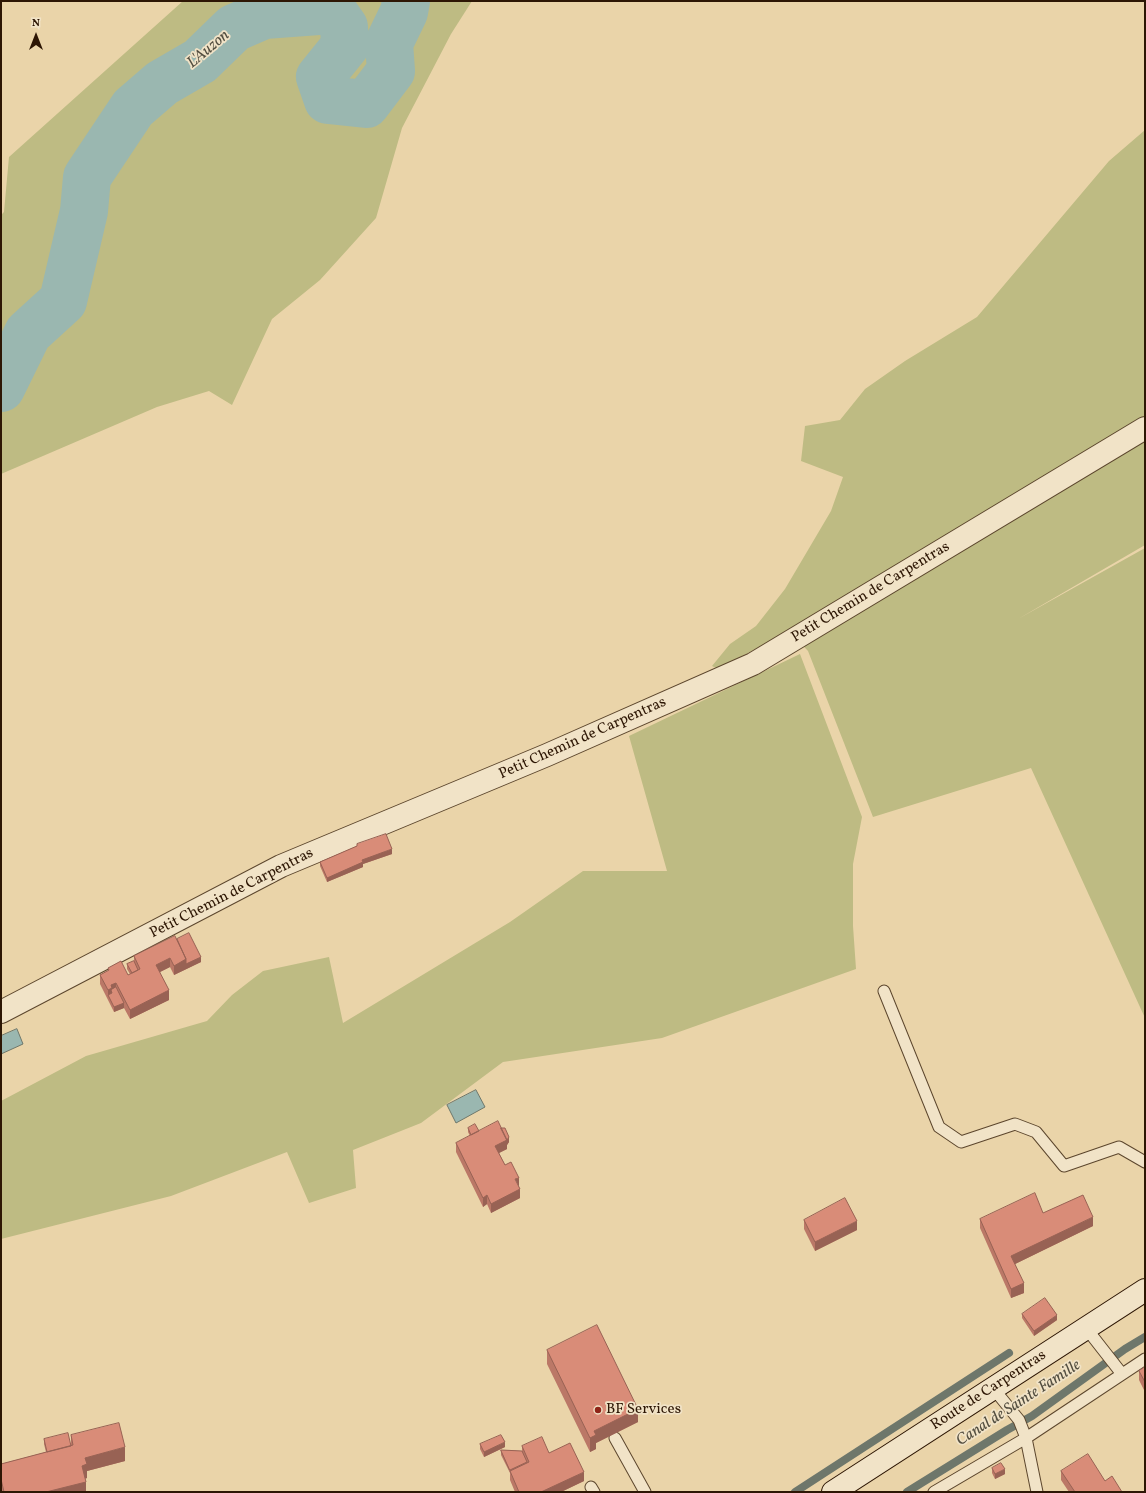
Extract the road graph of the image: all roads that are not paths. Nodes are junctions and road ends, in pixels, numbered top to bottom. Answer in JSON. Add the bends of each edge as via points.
{"nodes":[{"id":1,"x":1145,"y":428,"type":"edge"},
{"id":2,"x":884,"y":991,"type":"dead end"},
{"id":3,"x":1,"y":1012,"type":"edge"},
{"id":4,"x":1145,"y":1162,"type":"edge"},
{"id":5,"x":1145,"y":1290,"type":"edge"},
{"id":6,"x":1086,"y":1328,"type":"junction"},
{"id":7,"x":1145,"y":1359,"type":"edge"},
{"id":8,"x":1122,"y":1374,"type":"junction"},
{"id":9,"x":993,"y":1388,"type":"junction"},
{"id":10,"x":615,"y":1438,"type":"edge"},
{"id":11,"x":1026,"y":1438,"type":"junction"},
{"id":12,"x":645,"y":1492,"type":"edge"},
{"id":13,"x":832,"y":1492,"type":"edge"},
{"id":14,"x":934,"y":1492,"type":"edge"},
{"id":15,"x":1037,"y":1492,"type":"edge"}],
"edges":[{"from":1,"to":3,"type":"street","name":"Petit Chemin de Carpentras","via":[[753,664],[547,755],[281,866]]},
{"from":2,"to":4,"type":"lane","via":[[939,1127],[961,1142],[1015,1124],[1036,1132],[1064,1166],[1119,1147]]},
{"from":5,"to":6,"type":"street","name":"Route de Carpentras"},
{"from":6,"to":8,"type":"lane"},
{"from":6,"to":9,"type":"street","name":"Route de Carpentras"},
{"from":7,"to":8,"type":"lane"},
{"from":8,"to":11,"type":"lane"},
{"from":9,"to":11,"type":"lane","via":[[1019,1420]]},
{"from":9,"to":13,"type":"street","name":"Route de Carpentras"},
{"from":10,"to":12,"type":"lane"},
{"from":11,"to":14,"type":"lane"},
{"from":11,"to":15,"type":"lane"}]}
